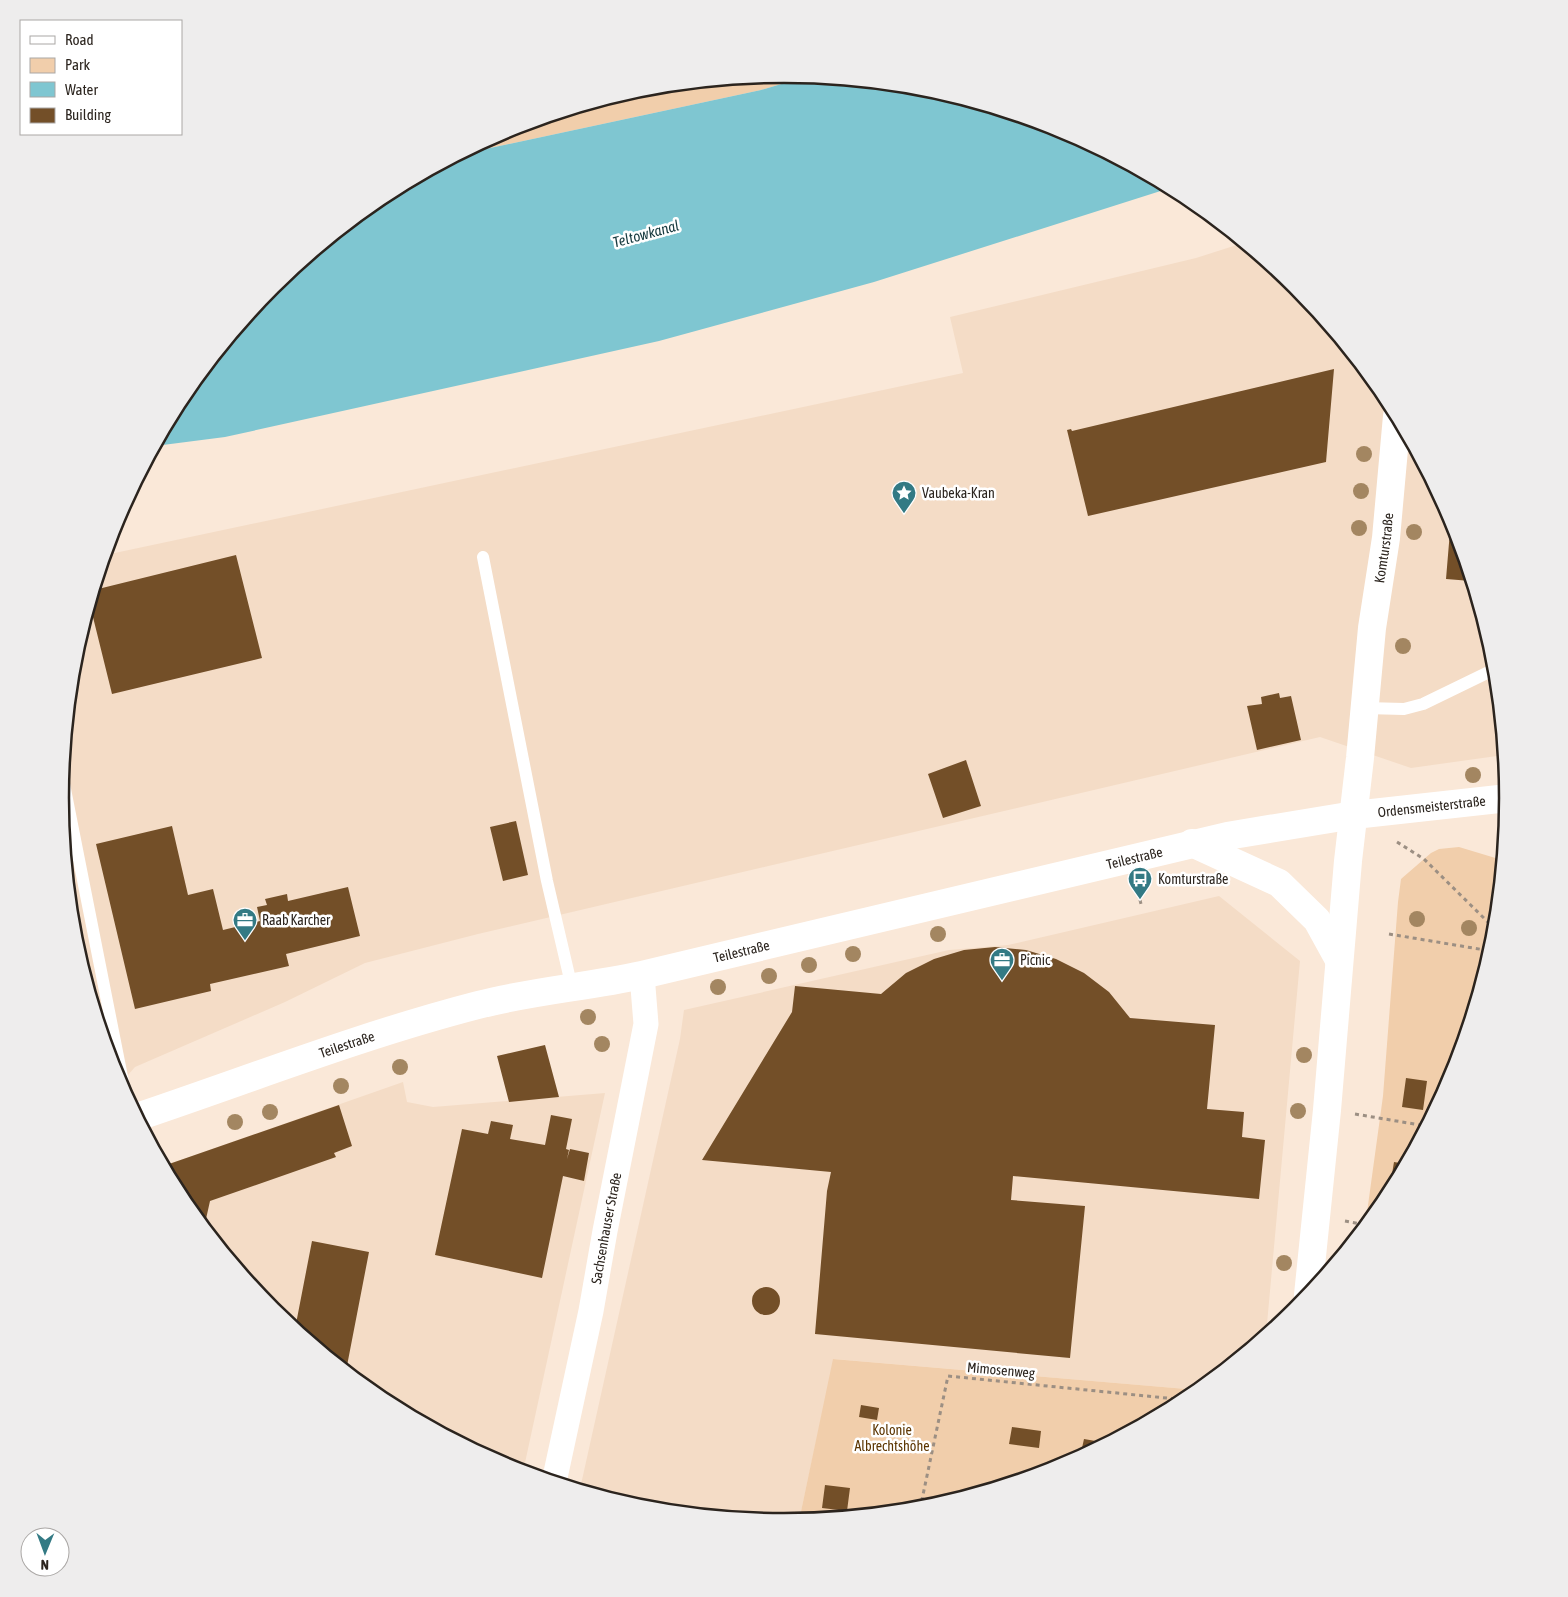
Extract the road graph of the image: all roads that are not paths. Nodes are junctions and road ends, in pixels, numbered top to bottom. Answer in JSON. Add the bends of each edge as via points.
{"nodes":[{"id":1,"x":1395,"y":428,"type":"edge"},
{"id":2,"x":483,"y":557,"type":"dead end"},
{"id":3,"x":1488,"y":672,"type":"edge"},
{"id":4,"x":1365,"y":708,"type":"junction"},
{"id":5,"x":1499,"y":799,"type":"edge"},
{"id":6,"x":69,"y":814,"type":"edge"},
{"id":7,"x":1354,"y":815,"type":"junction"},
{"id":8,"x":1192,"y":844,"type":"junction"},
{"id":9,"x":1339,"y":960,"type":"junction"},
{"id":10,"x":642,"y":976,"type":"junction"},
{"id":11,"x":572,"y":988,"type":"junction"},
{"id":12,"x":110,"y":1035,"type":"edge"},
{"id":13,"x":143,"y":1115,"type":"edge"},
{"id":14,"x":1309,"y":1284,"type":"edge"},
{"id":15,"x":555,"y":1476,"type":"edge"}],
"edges":[{"from":1,"to":4,"type":"street","name":"Komturstraße","via":[[1386,538],[1372,628]]},
{"from":2,"to":11,"type":"lane","via":[[547,881]]},
{"from":3,"to":4,"type":"lane","via":[[1423,704],[1404,709]]},
{"from":4,"to":7,"type":"street","name":"Komturstraße"},
{"from":5,"to":7,"type":"street","name":"Ordensmeisterstraße"},
{"from":6,"to":12,"type":"lane"},
{"from":7,"to":8,"type":"street","name":"Teilestraße"},
{"from":7,"to":9,"type":"street","name":"Komturstraße"},
{"from":8,"to":9,"type":"street","via":[[1280,883],[1317,920]]},
{"from":8,"to":10,"type":"street","name":"Teilestraße"},
{"from":9,"to":14,"type":"street","name":"Komturstraße"},
{"from":10,"to":11,"type":"street","name":"Teilestraße"},
{"from":10,"to":15,"type":"street","name":"Sachsenhauser Straße","via":[[646,1024],[591,1311]]},
{"from":11,"to":13,"type":"street","name":"Teilestraße","via":[[507,998],[442,1015]]}]}
